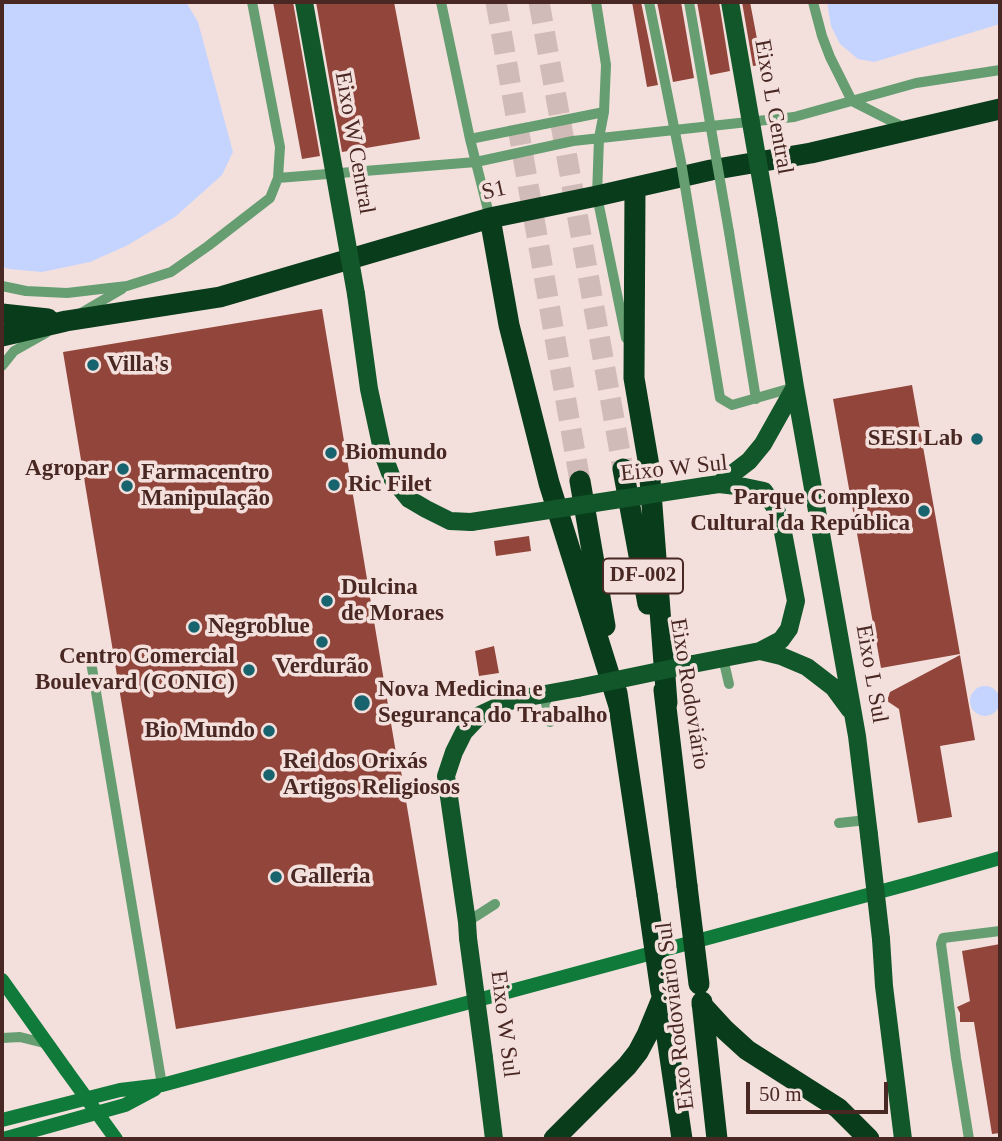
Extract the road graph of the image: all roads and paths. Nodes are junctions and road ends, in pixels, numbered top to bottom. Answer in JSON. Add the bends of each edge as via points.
{"nodes":[{"id":1,"x":252,"y":2,"type":"edge"},
{"id":2,"x":304,"y":2,"type":"edge"},
{"id":3,"x":441,"y":2,"type":"edge"},
{"id":4,"x":596,"y":2,"type":"edge"},
{"id":5,"x":649,"y":2,"type":"edge"},
{"id":6,"x":688,"y":2,"type":"edge"},
{"id":7,"x":730,"y":2,"type":"edge"},
{"id":8,"x":813,"y":2,"type":"edge"},
{"id":9,"x":1000,"y":70,"type":"edge"},
{"id":10,"x":852,"y":101,"type":"junction"},
{"id":11,"x":1000,"y":109,"type":"edge"},
{"id":12,"x":604,"y":112,"type":"junction"},
{"id":13,"x":910,"y":130,"type":"junction"},
{"id":14,"x":599,"y":138,"type":"junction"},
{"id":15,"x":470,"y":139,"type":"junction"},
{"id":16,"x":476,"y":162,"type":"junction"},
{"id":17,"x":278,"y":178,"type":"junction"},
{"id":18,"x":635,"y":188,"type":"junction"},
{"id":19,"x":597,"y":196,"type":"junction"},
{"id":20,"x":490,"y":218,"type":"junction"},
{"id":21,"x":768,"y":220,"type":"joint"},
{"id":22,"x":2,"y":286,"type":"edge"},
{"id":23,"x":127,"y":286,"type":"junction"},
{"id":24,"x":356,"y":294,"type":"joint"},
{"id":25,"x":2,"y":314,"type":"edge"},
{"id":26,"x":66,"y":321,"type":"junction"},
{"id":27,"x":2,"y":336,"type":"edge"},
{"id":28,"x":2,"y":366,"type":"edge"},
{"id":29,"x":634,"y":378,"type":"junction"},
{"id":30,"x":795,"y":387,"type":"junction"},
{"id":31,"x":756,"y":399,"type":"junction"},
{"id":32,"x":623,"y":469,"type":"tunnel mouth"},
{"id":33,"x":580,"y":481,"type":"tunnel mouth"},
{"id":34,"x":712,"y":485,"type":"junction"},
{"id":35,"x":760,"y":650,"type":"junction"},
{"id":36,"x":723,"y":658,"type":"junction"},
{"id":37,"x":91,"y":662,"type":"dead end"},
{"id":38,"x":729,"y":684,"type":"dead end"},
{"id":39,"x":544,"y":694,"type":"junction"},
{"id":40,"x":667,"y":703,"type":"junction"},
{"id":41,"x":619,"y":705,"type":"junction"},
{"id":42,"x":854,"y":716,"type":"junction"},
{"id":43,"x":550,"y":722,"type":"dead end"},
{"id":44,"x":839,"y":823,"type":"dead end"},
{"id":45,"x":868,"y":827,"type":"junction"},
{"id":46,"x":1000,"y":858,"type":"edge"},
{"id":47,"x":687,"y":886,"type":"joint"},
{"id":48,"x":495,"y":904,"type":"dead end"},
{"id":49,"x":468,"y":930,"type":"junction"},
{"id":50,"x":1000,"y":931,"type":"edge"},
{"id":51,"x":2,"y":980,"type":"edge"},
{"id":52,"x":701,"y":995,"type":"junction"},
{"id":53,"x":661,"y":997,"type":"junction"},
{"id":54,"x":2,"y":1038,"type":"edge"},
{"id":55,"x":48,"y":1044,"type":"junction"},
{"id":56,"x":162,"y":1085,"type":"junction"},
{"id":57,"x":2,"y":1121,"type":"edge"},
{"id":58,"x":3,"y":1139,"type":"edge"},
{"id":59,"x":117,"y":1139,"type":"edge"},
{"id":60,"x":494,"y":1139,"type":"edge"},
{"id":61,"x":554,"y":1139,"type":"edge"},
{"id":62,"x":682,"y":1139,"type":"edge"},
{"id":63,"x":717,"y":1139,"type":"edge"},
{"id":64,"x":869,"y":1139,"type":"edge"},
{"id":65,"x":903,"y":1139,"type":"edge"},
{"id":66,"x":969,"y":1139,"type":"edge"}],
"edges":[{"from":1,"to":17,"type":"lane","via":[[280,147]]},
{"from":2,"to":24,"type":"main road","name":"Eixo W Central","bridge":true},
{"from":3,"to":15,"type":"lane"},
{"from":4,"to":12,"type":"lane","via":[[606,65]]},
{"from":5,"to":31,"type":"lane","bridge":true,"via":[[720,398],[732,405]]},
{"from":6,"to":31,"type":"lane","bridge":true},
{"from":7,"to":21,"type":"main road","name":"Eixo L Central","bridge":true},
{"from":8,"to":10,"type":"lane","via":[[830,57]]},
{"from":9,"to":10,"type":"lane","via":[[916,83]]},
{"from":10,"to":13,"type":"lane"},
{"from":10,"to":14,"type":"lane","via":[[794,117]]},
{"from":11,"to":13,"type":"highway","name":"S1"},
{"from":12,"to":14,"type":"lane"},
{"from":12,"to":15,"type":"lane"},
{"from":13,"to":18,"type":"highway","name":"S1"},
{"from":14,"to":16,"type":"lane"},
{"from":14,"to":19,"type":"lane"},
{"from":15,"to":16,"type":"lane"},
{"from":16,"to":17,"type":"lane"},
{"from":16,"to":20,"type":"lane"},
{"from":17,"to":23,"type":"lane","via":[[270,198],[208,246],[171,272]]},
{"from":18,"to":19,"type":"highway","name":"S1"},
{"from":18,"to":29,"type":"highway"},
{"from":19,"to":20,"type":"highway","name":"S1"},
{"from":19,"to":29,"type":"lane"},
{"from":20,"to":26,"type":"highway","name":"S1","via":[[220,297]]},
{"from":20,"to":41,"type":"highway","via":[[509,325],[546,470]]},
{"from":21,"to":30,"type":"main road","name":"Eixo L Sul"},
{"from":22,"to":23,"type":"lane","via":[[67,293]]},
{"from":23,"to":26,"type":"lane"},
{"from":24,"to":34,"type":"main road","name":"Eixo W Sul","bridge":true,"via":[[383,454],[392,478],[409,499],[426,509],[450,521],[471,522]]},
{"from":25,"to":26,"type":"highway"},
{"from":26,"to":27,"type":"highway","name":"S1"},
{"from":26,"to":28,"type":"lane","via":[[14,351]]},
{"from":29,"to":40,"type":"highway","via":[[649,466]]},
{"from":30,"to":31,"type":"lane"},
{"from":30,"to":34,"type":"main road","via":[[749,461]]},
{"from":30,"to":42,"type":"main road","name":"Eixo L Sul"},
{"from":32,"to":40,"type":"highway","name":"Eixo Rodoviário","number":"DF-002"},
{"from":33,"to":41,"type":"highway","number":"DF-002"},
{"from":34,"to":35,"type":"main road","name":"Eixo W Sul","via":[[764,491],[782,527],[796,601],[793,618],[781,640]]},
{"from":35,"to":36,"type":"main road","name":"Eixo W Sul"},
{"from":35,"to":42,"type":"main road","via":[[807,667],[833,687]]},
{"from":36,"to":38,"type":"lane"},
{"from":36,"to":39,"type":"main road","name":"Eixo W Sul","bridge":true},
{"from":37,"to":56,"type":"lane"},
{"from":39,"to":43,"type":"lane"},
{"from":39,"to":49,"type":"main road","name":"Eixo W Sul","via":[[481,715],[464,732],[446,776]]},
{"from":40,"to":47,"type":"highway","name":"Eixo Rodoviário","number":"DF-002"},
{"from":41,"to":53,"type":"highway","name":"Eixo Rodoviário Sul","number":"DF-002","bridge":true},
{"from":42,"to":45,"type":"main road","name":"Eixo L Sul"},
{"from":44,"to":45,"type":"lane"},
{"from":45,"to":65,"type":"main road","name":"Eixo L Sul","bridge":true},
{"from":46,"to":56,"type":"main road"},
{"from":47,"to":52,"type":"highway","name":"Eixo Rodoviário Sul","number":"DF-002","bridge":true},
{"from":48,"to":49,"type":"lane"},
{"from":49,"to":60,"type":"main road","name":"Eixo W Sul","bridge":true},
{"from":50,"to":66,"type":"lane","via":[[943,938],[941,944]]},
{"from":51,"to":55,"type":"main road"},
{"from":52,"to":63,"type":"highway","name":"Eixo Rodoviário Sul","number":"DF-002"},
{"from":52,"to":64,"type":"highway","via":[[725,1030],[747,1049],[838,1108]]},
{"from":53,"to":61,"type":"highway","via":[[638,1052]]},
{"from":53,"to":62,"type":"highway","name":"Eixo Rodoviário Sul","number":"DF-002"},
{"from":54,"to":55,"type":"lane"},
{"from":55,"to":59,"type":"main road","bridge":true},
{"from":56,"to":57,"type":"main road","via":[[120,1090]]},
{"from":56,"to":58,"type":"main road","via":[[125,1105]]}]}
